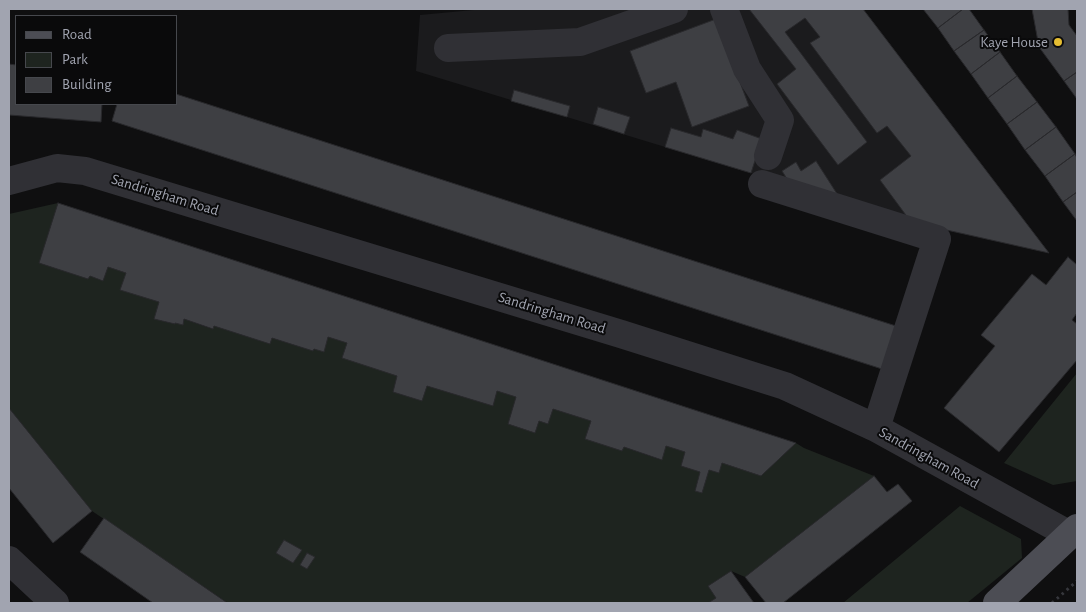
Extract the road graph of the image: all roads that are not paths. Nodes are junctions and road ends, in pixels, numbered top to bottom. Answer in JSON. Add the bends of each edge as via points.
{"nodes":[{"id":1,"x":674,"y":9,"type":"edge"},
{"id":2,"x":724,"y":9,"type":"edge"},
{"id":3,"x":448,"y":48,"type":"dead end"},
{"id":4,"x":768,"y":156,"type":"dead end"},
{"id":5,"x":9,"y":181,"type":"edge"},
{"id":6,"x":762,"y":184,"type":"dead end"},
{"id":7,"x":876,"y":428,"type":"junction"},
{"id":8,"x":1074,"y":532,"type":"edge"},
{"id":9,"x":9,"y":560,"type":"edge"},
{"id":10,"x":55,"y":603,"type":"edge"},
{"id":11,"x":997,"y":603,"type":"edge"}],
"edges":[{"from":1,"to":3,"type":"street","via":[[580,42]]},
{"from":2,"to":4,"type":"street","via":[[747,69],[780,120]]},
{"from":5,"to":7,"type":"street","name":"Sandringham Road","via":[[57,168],[85,171],[776,384]]},
{"from":6,"to":7,"type":"street","via":[[937,239]]},
{"from":7,"to":8,"type":"street","name":"Sandringham Road"},
{"from":8,"to":11,"type":"main road"},
{"from":9,"to":10,"type":"street"}]}
